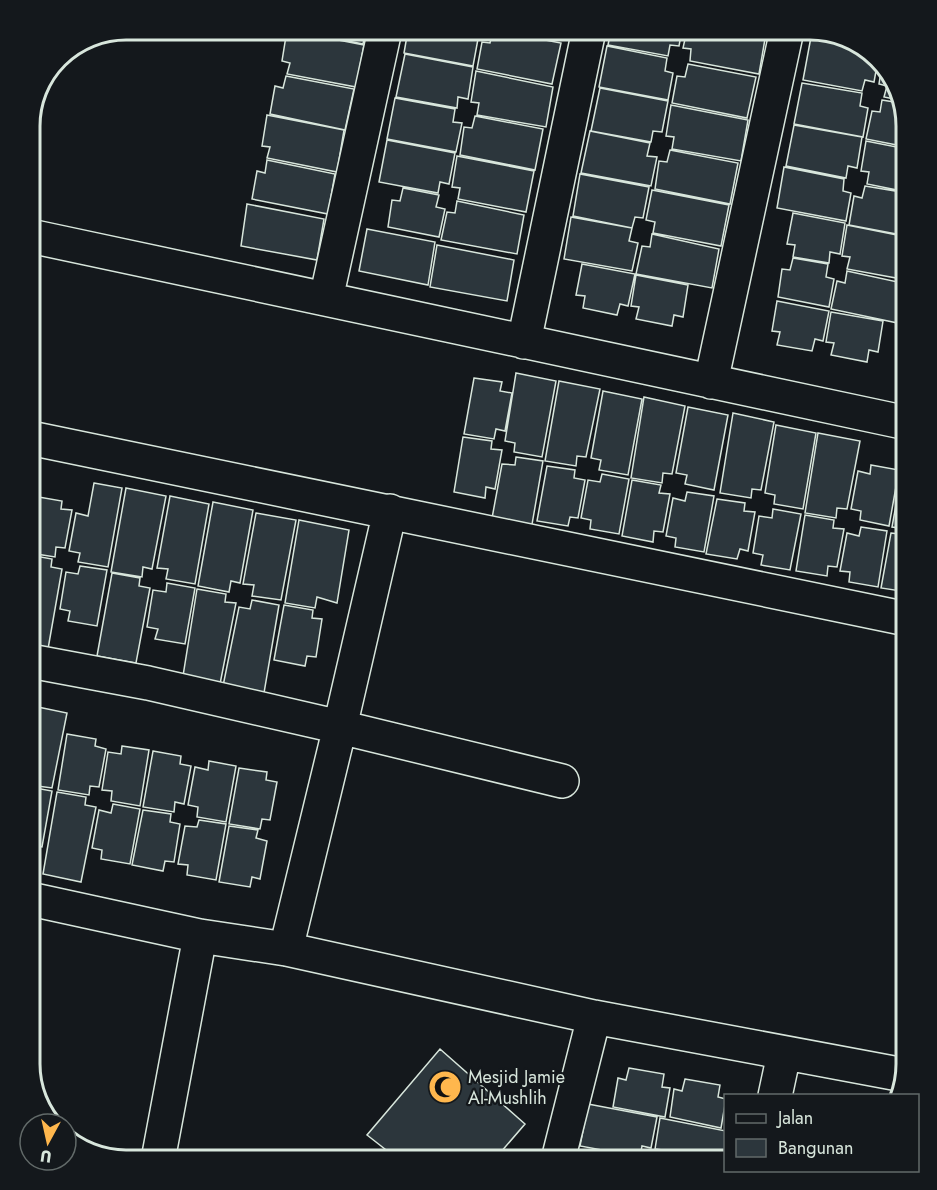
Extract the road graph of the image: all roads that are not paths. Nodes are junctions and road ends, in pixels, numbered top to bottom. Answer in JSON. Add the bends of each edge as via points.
{"nodes":[{"id":1,"x":383,"y":40,"type":"edge"},
{"id":2,"x":587,"y":41,"type":"edge"},
{"id":3,"x":785,"y":41,"type":"edge"},
{"id":4,"x":41,"y":238,"type":"edge"},
{"id":5,"x":326,"y":299,"type":"junction"},
{"id":6,"x":524,"y":342,"type":"junction"},
{"id":7,"x":711,"y":382,"type":"junction"},
{"id":8,"x":896,"y":418,"type":"edge"},
{"id":9,"x":41,"y":440,"type":"edge"},
{"id":10,"x":390,"y":511,"type":"junction"},
{"id":11,"x":896,"y":617,"type":"edge"},
{"id":12,"x":40,"y":663,"type":"edge"},
{"id":13,"x":340,"y":727,"type":"junction"},
{"id":14,"x":562,"y":781,"type":"dead end"},
{"id":15,"x":40,"y":901,"type":"edge"},
{"id":16,"x":200,"y":936,"type":"junction"},
{"id":17,"x":286,"y":949,"type":"junction"},
{"id":18,"x":594,"y":1017,"type":"junction"},
{"id":19,"x":784,"y":1054,"type":"junction"},
{"id":20,"x":895,"y":1074,"type":"edge"},
{"id":21,"x":775,"y":1094,"type":"edge"},
{"id":22,"x":160,"y":1150,"type":"edge"},
{"id":23,"x":561,"y":1150,"type":"edge"}],
"edges":[{"from":1,"to":5,"type":"street"},
{"from":2,"to":6,"type":"street"},
{"from":3,"to":7,"type":"street"},
{"from":4,"to":5,"type":"street"},
{"from":5,"to":6,"type":"street"},
{"from":6,"to":7,"type":"street"},
{"from":7,"to":8,"type":"street"},
{"from":9,"to":10,"type":"street"},
{"from":10,"to":11,"type":"street"},
{"from":10,"to":13,"type":"street"},
{"from":12,"to":13,"type":"street"},
{"from":13,"to":14,"type":"street"},
{"from":13,"to":17,"type":"street"},
{"from":15,"to":16,"type":"street"},
{"from":16,"to":17,"type":"street"},
{"from":16,"to":22,"type":"street"},
{"from":17,"to":18,"type":"street"},
{"from":18,"to":19,"type":"street"},
{"from":18,"to":23,"type":"street"},
{"from":19,"to":20,"type":"street"},
{"from":19,"to":21,"type":"street"}]}
